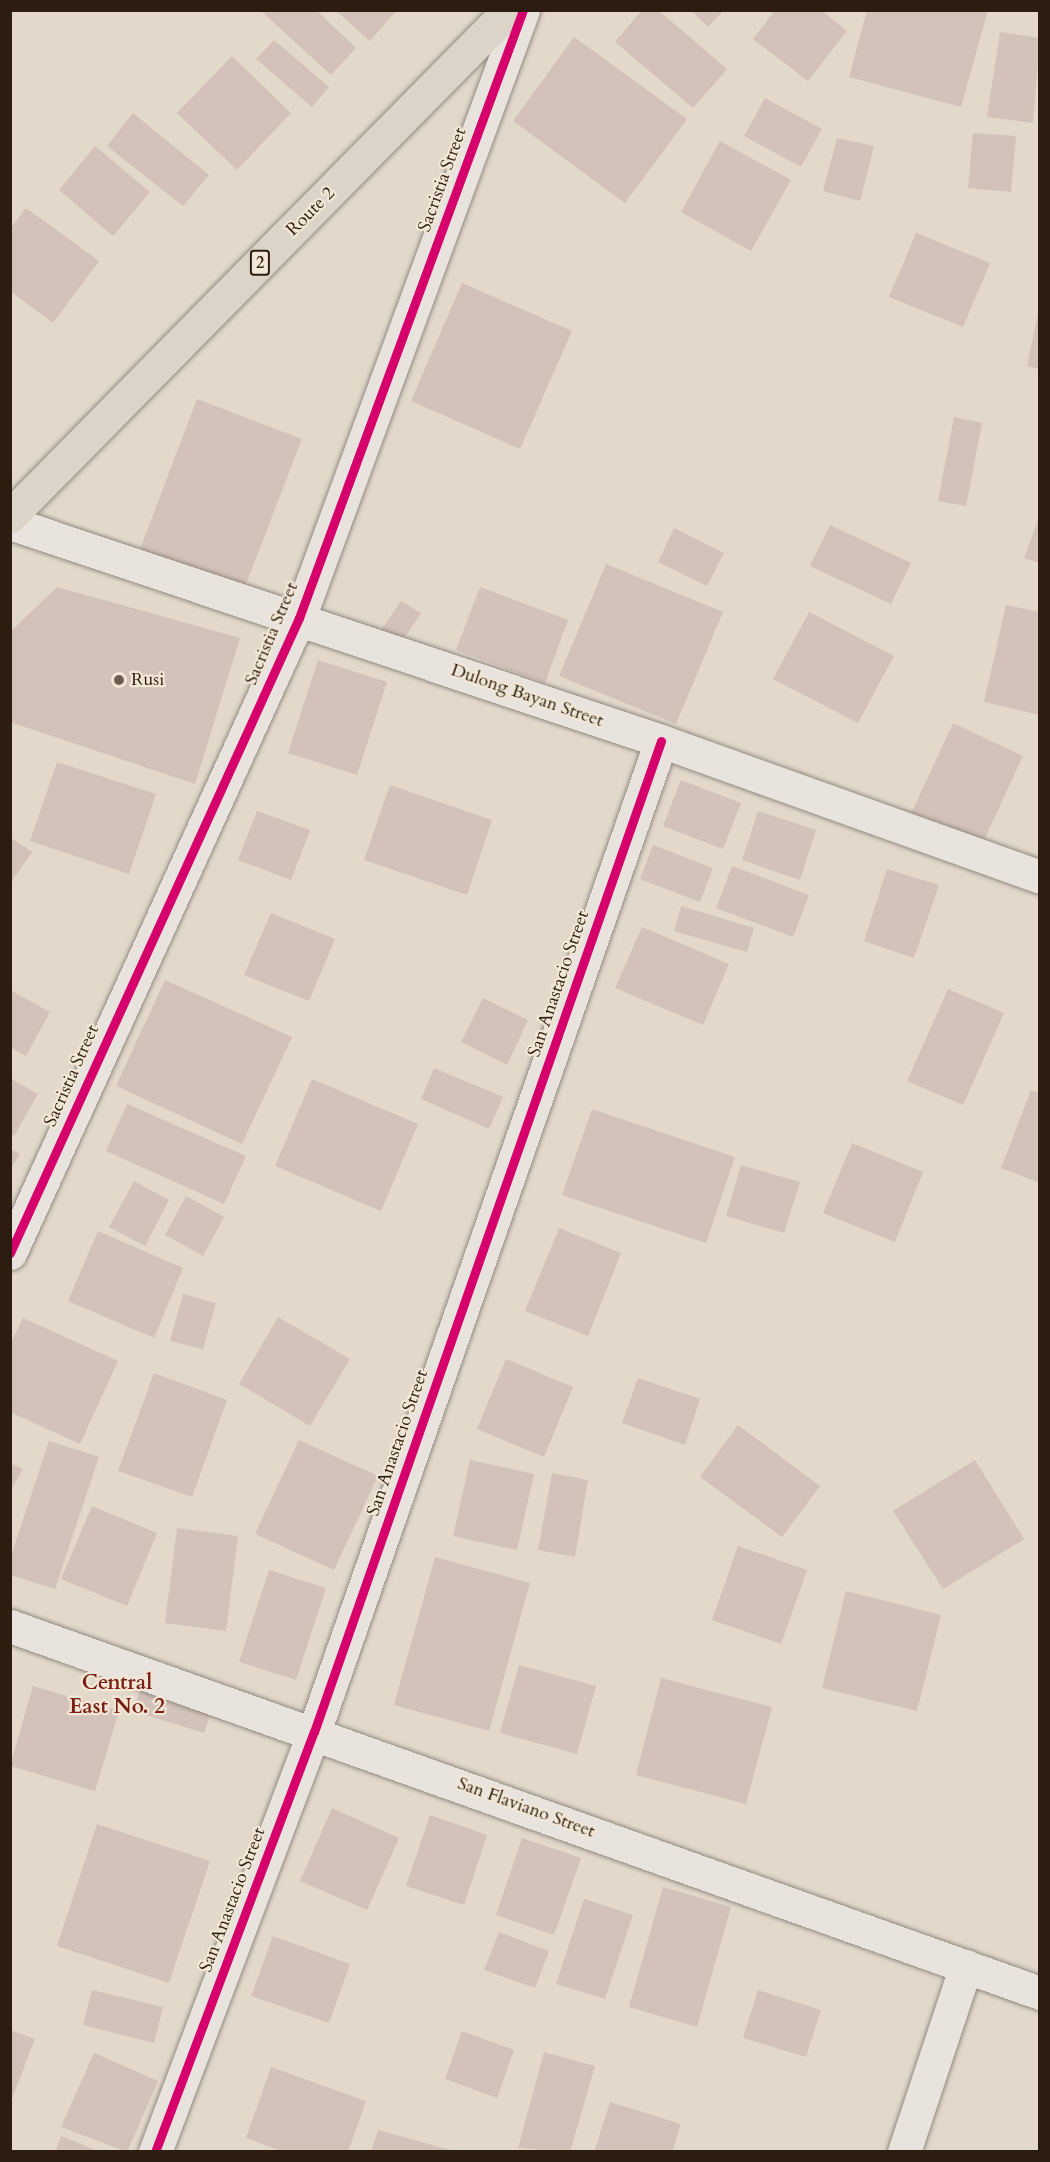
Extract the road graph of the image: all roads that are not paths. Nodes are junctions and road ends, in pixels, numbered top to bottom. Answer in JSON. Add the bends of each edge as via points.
{"nodes":[{"id":1,"x":509,"y":10,"type":"edge"},
{"id":2,"x":523,"y":10,"type":"edge"},
{"id":3,"x":10,"y":516,"type":"edge"},
{"id":4,"x":10,"y":523,"type":"edge"},
{"id":5,"x":298,"y":618,"type":"junction"},
{"id":6,"x":661,"y":741,"type":"junction"},
{"id":7,"x":1040,"y":877,"type":"edge"},
{"id":8,"x":10,"y":1253,"type":"edge"},
{"id":9,"x":10,"y":1626,"type":"edge"},
{"id":10,"x":315,"y":1732,"type":"junction"},
{"id":11,"x":966,"y":1966,"type":"junction"},
{"id":12,"x":1040,"y":1993,"type":"edge"},
{"id":13,"x":155,"y":2151,"type":"edge"},
{"id":14,"x":904,"y":2151,"type":"edge"}],
"edges":[{"from":1,"to":3,"type":"highway","name":"Route 2","number":"2"},
{"from":2,"to":5,"type":"street","name":"Sacristia Street"},
{"from":4,"to":5,"type":"street","name":"Dulong Bayan Street"},
{"from":5,"to":6,"type":"street","name":"Dulong Bayan Street"},
{"from":5,"to":8,"type":"street","name":"Sacristia Street"},
{"from":6,"to":7,"type":"street","name":"Dulong Bayan Street"},
{"from":6,"to":10,"type":"street","name":"San Anastacio Street"},
{"from":9,"to":10,"type":"street","name":"San Flaviano Street"},
{"from":10,"to":11,"type":"street","name":"San Flaviano Street"},
{"from":10,"to":13,"type":"street","name":"San Anastacio Street"},
{"from":11,"to":12,"type":"street","name":"San Flaviano Street"},
{"from":11,"to":14,"type":"street"}]}
